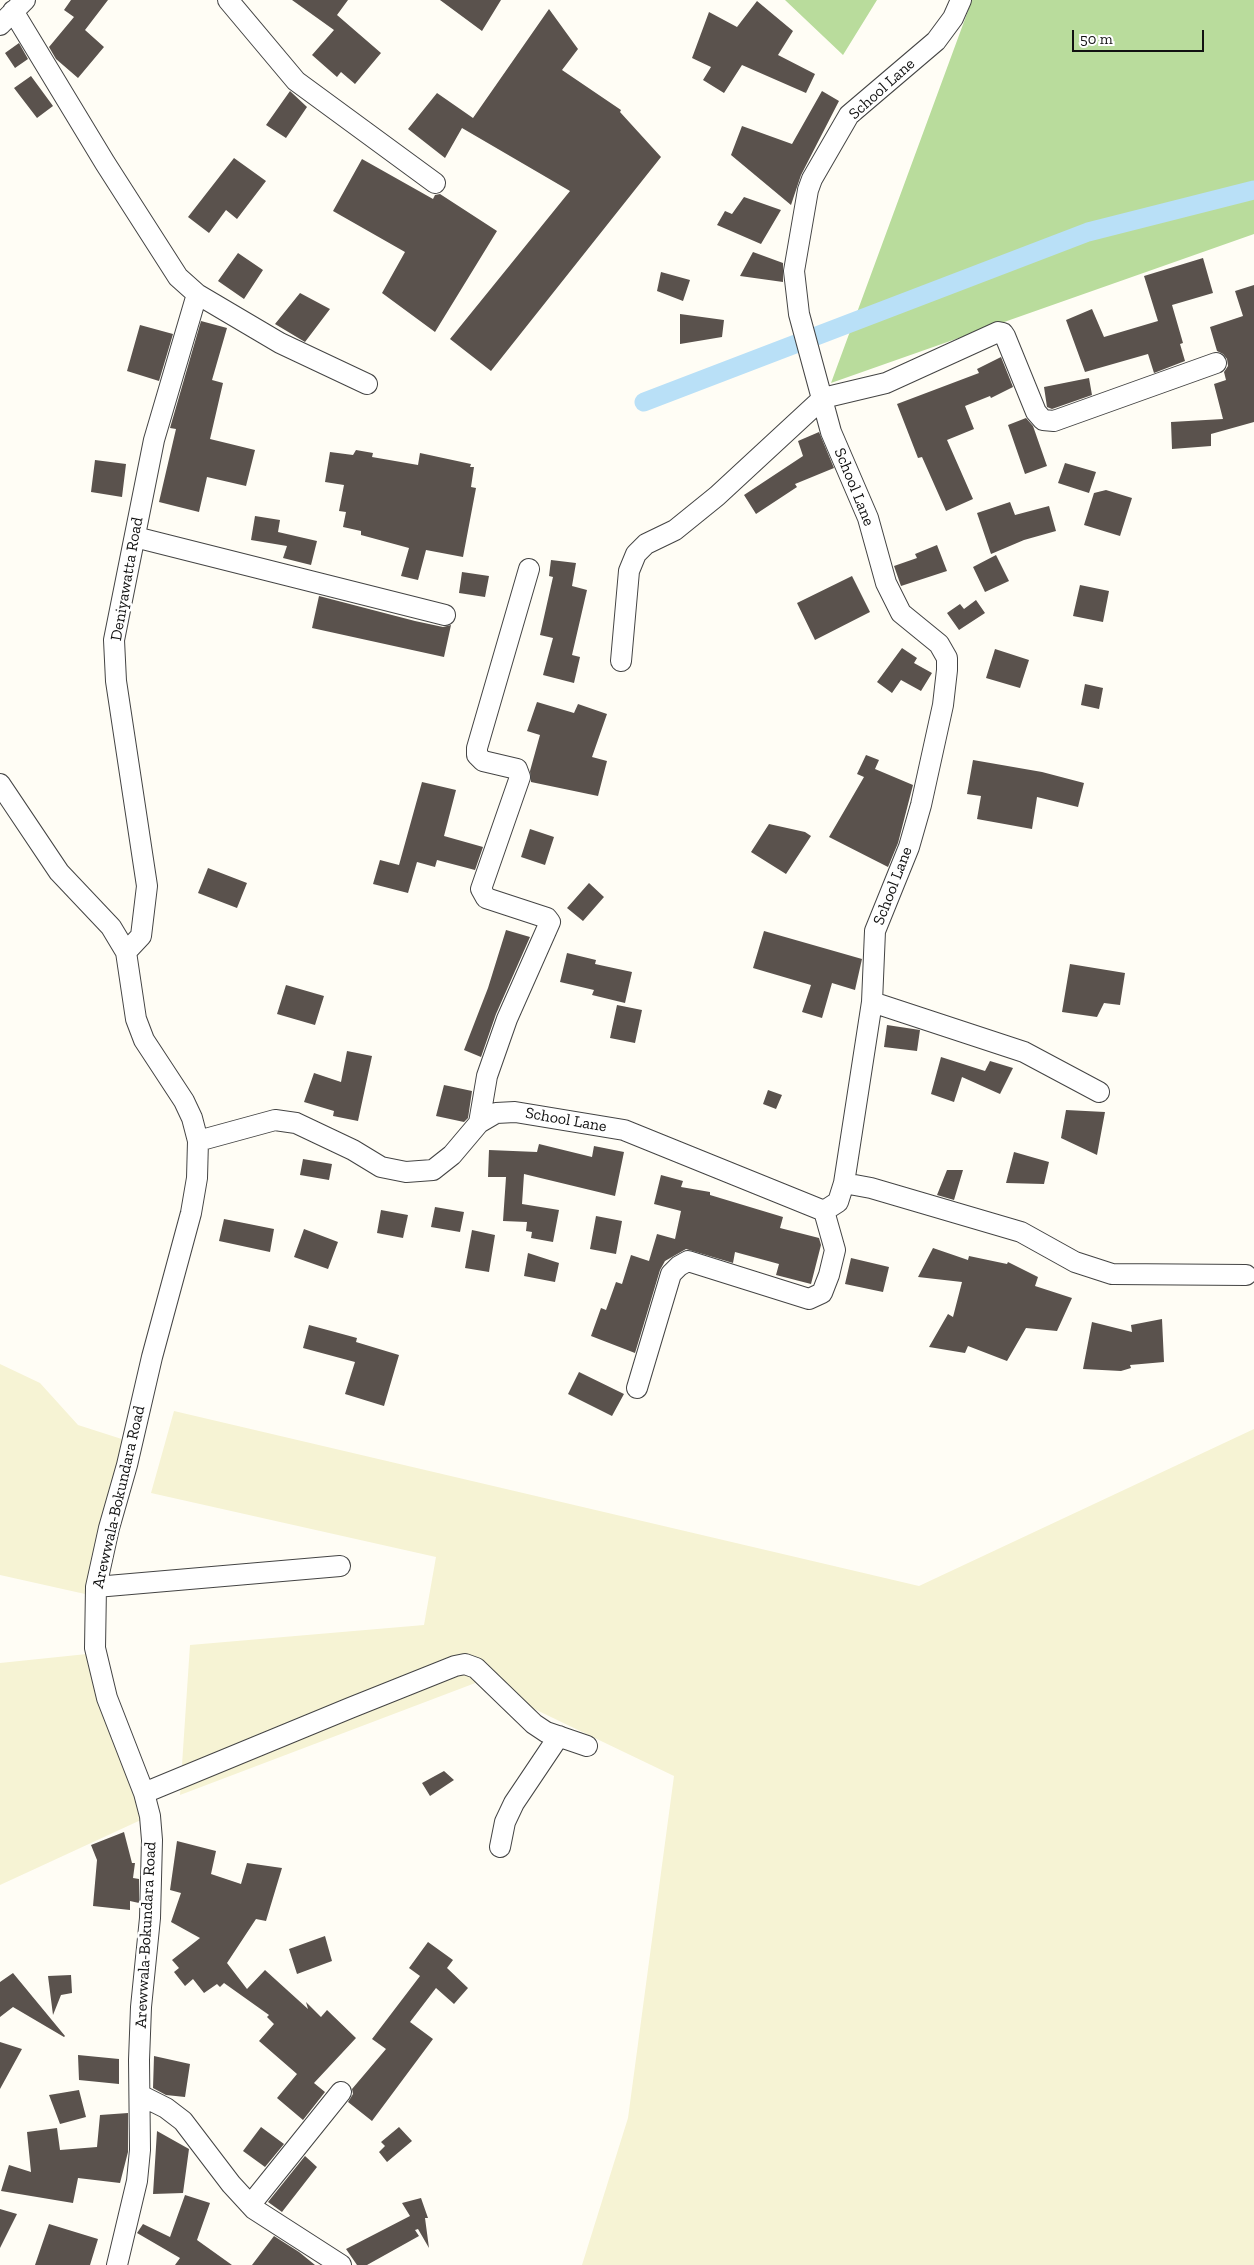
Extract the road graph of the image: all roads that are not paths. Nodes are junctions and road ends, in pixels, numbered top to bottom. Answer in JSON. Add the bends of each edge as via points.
{"nodes":[{"id":1,"x":228,"y":0,"type":"edge"},
{"id":2,"x":961,"y":0,"type":"edge"},
{"id":3,"x":13,"y":12,"type":"edge"},
{"id":4,"x":435,"y":183,"type":"dead end"},
{"id":5,"x":197,"y":294,"type":"junction"},
{"id":6,"x":1216,"y":363,"type":"dead end"},
{"id":7,"x":367,"y":384,"type":"dead end"},
{"id":8,"x":822,"y":398,"type":"junction"},
{"id":9,"x":135,"y":537,"type":"junction"},
{"id":10,"x":529,"y":569,"type":"dead end"},
{"id":11,"x":446,"y":615,"type":"dead end"},
{"id":12,"x":621,"y":661,"type":"dead end"},
{"id":13,"x":0,"y":784,"type":"edge"},
{"id":14,"x":126,"y":952,"type":"junction"},
{"id":15,"x":872,"y":1002,"type":"junction"},
{"id":16,"x":1098,"y":1092,"type":"dead end"},
{"id":17,"x":479,"y":1123,"type":"junction"},
{"id":18,"x":198,"y":1141,"type":"junction"},
{"id":19,"x":844,"y":1183,"type":"junction"},
{"id":20,"x":824,"y":1211,"type":"junction"},
{"id":21,"x":1246,"y":1275,"type":"dead end"},
{"id":22,"x":637,"y":1388,"type":"dead end"},
{"id":23,"x":340,"y":1566,"type":"dead end"},
{"id":24,"x":96,"y":1587,"type":"junction"},
{"id":25,"x":559,"y":1736,"type":"junction"},
{"id":26,"x":587,"y":1746,"type":"dead end"},
{"id":27,"x":144,"y":1793,"type":"junction"},
{"id":28,"x":500,"y":1847,"type":"dead end"},
{"id":29,"x":341,"y":2092,"type":"dead end"},
{"id":30,"x":140,"y":2095,"type":"junction"},
{"id":31,"x":250,"y":2204,"type":"junction"},
{"id":32,"x":118,"y":2264,"type":"edge"},
{"id":33,"x":341,"y":2265,"type":"edge"}],
"edges":[{"from":1,"to":4,"type":"street","via":[[296,81]]},
{"from":2,"to":8,"type":"street","name":"School Lane","via":[[953,18],[936,41],[850,115],[808,190],[794,270],[799,314]]},
{"from":3,"to":5,"type":"street","via":[[178,277]]},
{"from":5,"to":7,"type":"street","via":[[280,343]]},
{"from":5,"to":9,"type":"street","name":"Deniyawatta Road","via":[[154,440]]},
{"from":6,"to":8,"type":"street","via":[[1054,420],[1043,420],[1036,412],[1005,336],[998,332],[886,383]]},
{"from":8,"to":12,"type":"street","via":[[717,496],[675,530],[646,544],[636,554],[629,571]]},
{"from":8,"to":15,"type":"street","name":"School Lane","via":[[831,432],[868,518],[886,583],[901,613],[939,644],[947,658],[943,706],[921,805],[909,847],[875,931]]},
{"from":9,"to":11,"type":"street"},
{"from":9,"to":14,"type":"street","name":"Deniyawatta Road","via":[[118,614],[115,648],[119,700],[147,886],[142,936]]},
{"from":10,"to":17,"type":"street","via":[[477,748],[477,755],[483,761],[517,769],[520,777],[481,889],[486,898],[547,918],[550,922],[507,1019],[487,1076]]},
{"from":13,"to":14,"type":"street","name":"Arewwala-Bokundara Road","via":[[59,872],[111,927]]},
{"from":14,"to":18,"type":"street","name":"Arewwala-Bokundara Road","via":[[134,1011],[144,1040],[184,1101]]},
{"from":15,"to":16,"type":"street","via":[[1024,1052]]},
{"from":15,"to":19,"type":"street","name":"School Lane"},
{"from":17,"to":18,"type":"street","name":"School Lane","via":[[452,1155],[433,1170],[406,1172],[381,1167],[296,1123],[275,1120]]},
{"from":17,"to":20,"type":"street","name":"School Lane","via":[[496,1113],[515,1112],[624,1130]]},
{"from":18,"to":24,"type":"street","name":"Arewwala-Bokundara Road","via":[[191,1213]]},
{"from":19,"to":20,"type":"street","name":"School Lane","via":[[838,1202]]},
{"from":19,"to":21,"type":"street","via":[[1021,1232],[1075,1262],[1112,1274]]},
{"from":20,"to":22,"type":"street","via":[[834,1250],[822,1293],[809,1299],[688,1261],[679,1266],[671,1274]]},
{"from":23,"to":24,"type":"street"},
{"from":24,"to":27,"type":"street","name":"Arewwala-Bokundara Road","via":[[95,1648],[107,1698]]},
{"from":25,"to":26,"type":"street"},
{"from":25,"to":27,"type":"street","via":[[534,1724],[476,1668],[465,1664]]},
{"from":25,"to":28,"type":"street","via":[[514,1803],[505,1822]]},
{"from":27,"to":30,"type":"street","name":"Arewwala-Bokundara Road","via":[[150,1816],[152,1876],[141,2007]]},
{"from":29,"to":31,"type":"street"},
{"from":30,"to":31,"type":"street","via":[[183,2121]]},
{"from":30,"to":32,"type":"street","name":"Arewwala-Bokundara Road","via":[[137,2180]]},
{"from":31,"to":33,"type":"street"}]}
